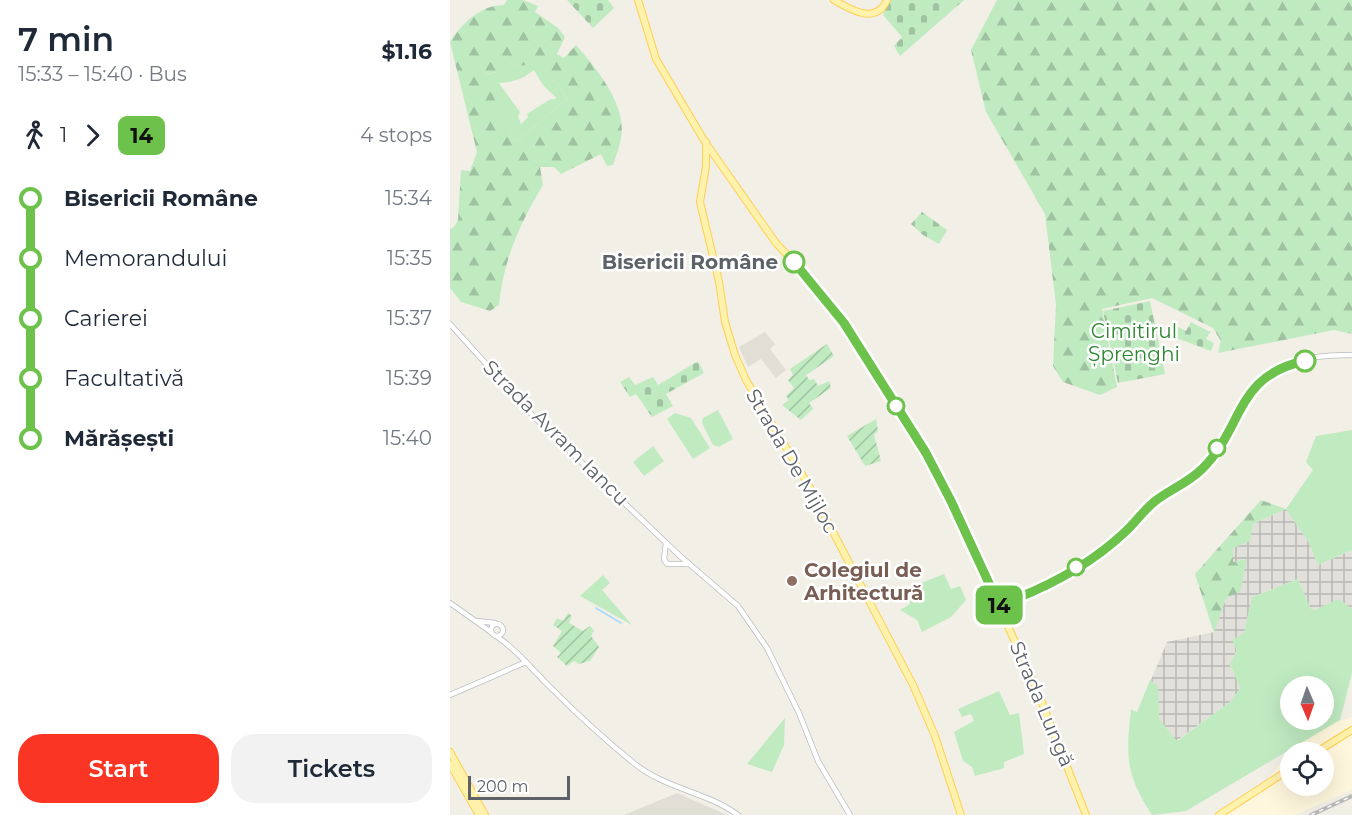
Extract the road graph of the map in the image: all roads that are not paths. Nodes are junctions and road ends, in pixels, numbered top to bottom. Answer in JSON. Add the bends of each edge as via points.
{"nodes":[{"id":1,"x":638,"y":0,"type":"edge"},
{"id":2,"x":834,"y":0,"type":"edge"},
{"id":3,"x":887,"y":0,"type":"edge"},
{"id":4,"x":705,"y":142,"type":"junction"},
{"id":5,"x":707,"y":159,"type":"junction"},
{"id":6,"x":717,"y":159,"type":"junction"},
{"id":7,"x":450,"y":324,"type":"edge"},
{"id":8,"x":1352,"y":355,"type":"edge"},
{"id":9,"x":664,"y":539,"type":"junction"},
{"id":10,"x":675,"y":550,"type":"junction"},
{"id":11,"x":667,"y":552,"type":"junction"},
{"id":12,"x":680,"y":556,"type":"junction"},
{"id":13,"x":676,"y":564,"type":"junction"},
{"id":14,"x":689,"y":564,"type":"junction"},
{"id":15,"x":450,"y":603,"type":"edge"},
{"id":16,"x":999,"y":605,"type":"junction"},
{"id":17,"x":477,"y":621,"type":"junction"},
{"id":18,"x":496,"y":624,"type":"junction"},
{"id":19,"x":503,"y":629,"type":"junction"},
{"id":20,"x":491,"y":632,"type":"junction"},
{"id":21,"x":496,"y":636,"type":"junction"},
{"id":22,"x":509,"y":645,"type":"junction"},
{"id":23,"x":526,"y":662,"type":"junction"},
{"id":24,"x":450,"y":695,"type":"edge"},
{"id":25,"x":1352,"y":729,"type":"edge"},
{"id":26,"x":1331,"y":742,"type":"edge"},
{"id":27,"x":450,"y":752,"type":"edge"},
{"id":28,"x":450,"y":764,"type":"edge"},
{"id":29,"x":1280,"y":775,"type":"edge"},
{"id":30,"x":478,"y":815,"type":"edge"},
{"id":31,"x":485,"y":815,"type":"edge"},
{"id":32,"x":738,"y":815,"type":"edge"},
{"id":33,"x":850,"y":815,"type":"edge"},
{"id":34,"x":962,"y":815,"type":"edge"},
{"id":35,"x":1086,"y":815,"type":"edge"},
{"id":36,"x":1219,"y":815,"type":"edge"}],
"edges":[{"from":1,"to":4,"type":"main road","name":"Strada Lungă","via":[[656,60]]},
{"from":2,"to":3,"type":"main road","via":[[869,14],[881,10]]},
{"from":4,"to":5,"type":"main road","name":"Strada Lungă"},
{"from":4,"to":6,"type":"main road","name":"Strada Lungă"},
{"from":5,"to":6,"type":"main road"},
{"from":5,"to":34,"type":"main road","name":"Strada De Mijloc","via":[[700,202],[725,322],[737,360],[819,505],[913,685]]},
{"from":6,"to":16,"type":"main road","name":"Strada Lungă","via":[[776,243],[844,323],[941,480]]},
{"from":7,"to":9,"type":"street","name":"Strada Avram Iancu","via":[[530,413]]},
{"from":8,"to":16,"type":"street","via":[[1290,364],[1267,376],[1249,395],[1201,471],[1157,500],[1125,532],[1083,563],[1043,587]]},
{"from":9,"to":10,"type":"street","name":"Strada Avram Iancu"},
{"from":9,"to":11,"type":"street"},
{"from":10,"to":11,"type":"street"},
{"from":10,"to":12,"type":"street"},
{"from":11,"to":13,"type":"street","via":[[666,563]]},
{"from":12,"to":13,"type":"street"},
{"from":12,"to":14,"type":"street"},
{"from":13,"to":14,"type":"street"},
{"from":14,"to":33,"type":"street","via":[[729,597],[764,644],[818,760]]},
{"from":15,"to":17,"type":"street"},
{"from":16,"to":35,"type":"main road","name":"Strada Lungă"},
{"from":17,"to":18,"type":"street"},
{"from":17,"to":20,"type":"street"},
{"from":18,"to":19,"type":"street"},
{"from":18,"to":20,"type":"street"},
{"from":19,"to":21,"type":"street"},
{"from":19,"to":22,"type":"street"},
{"from":20,"to":21,"type":"street"},
{"from":21,"to":22,"type":"street"},
{"from":22,"to":23,"type":"street"},
{"from":23,"to":24,"type":"street"},
{"from":23,"to":32,"type":"street","via":[[569,706],[647,773]]},
{"from":25,"to":26,"type":"main road"},
{"from":27,"to":31,"type":"main road"},
{"from":28,"to":30,"type":"main road"},
{"from":29,"to":36,"type":"main road"}]}
